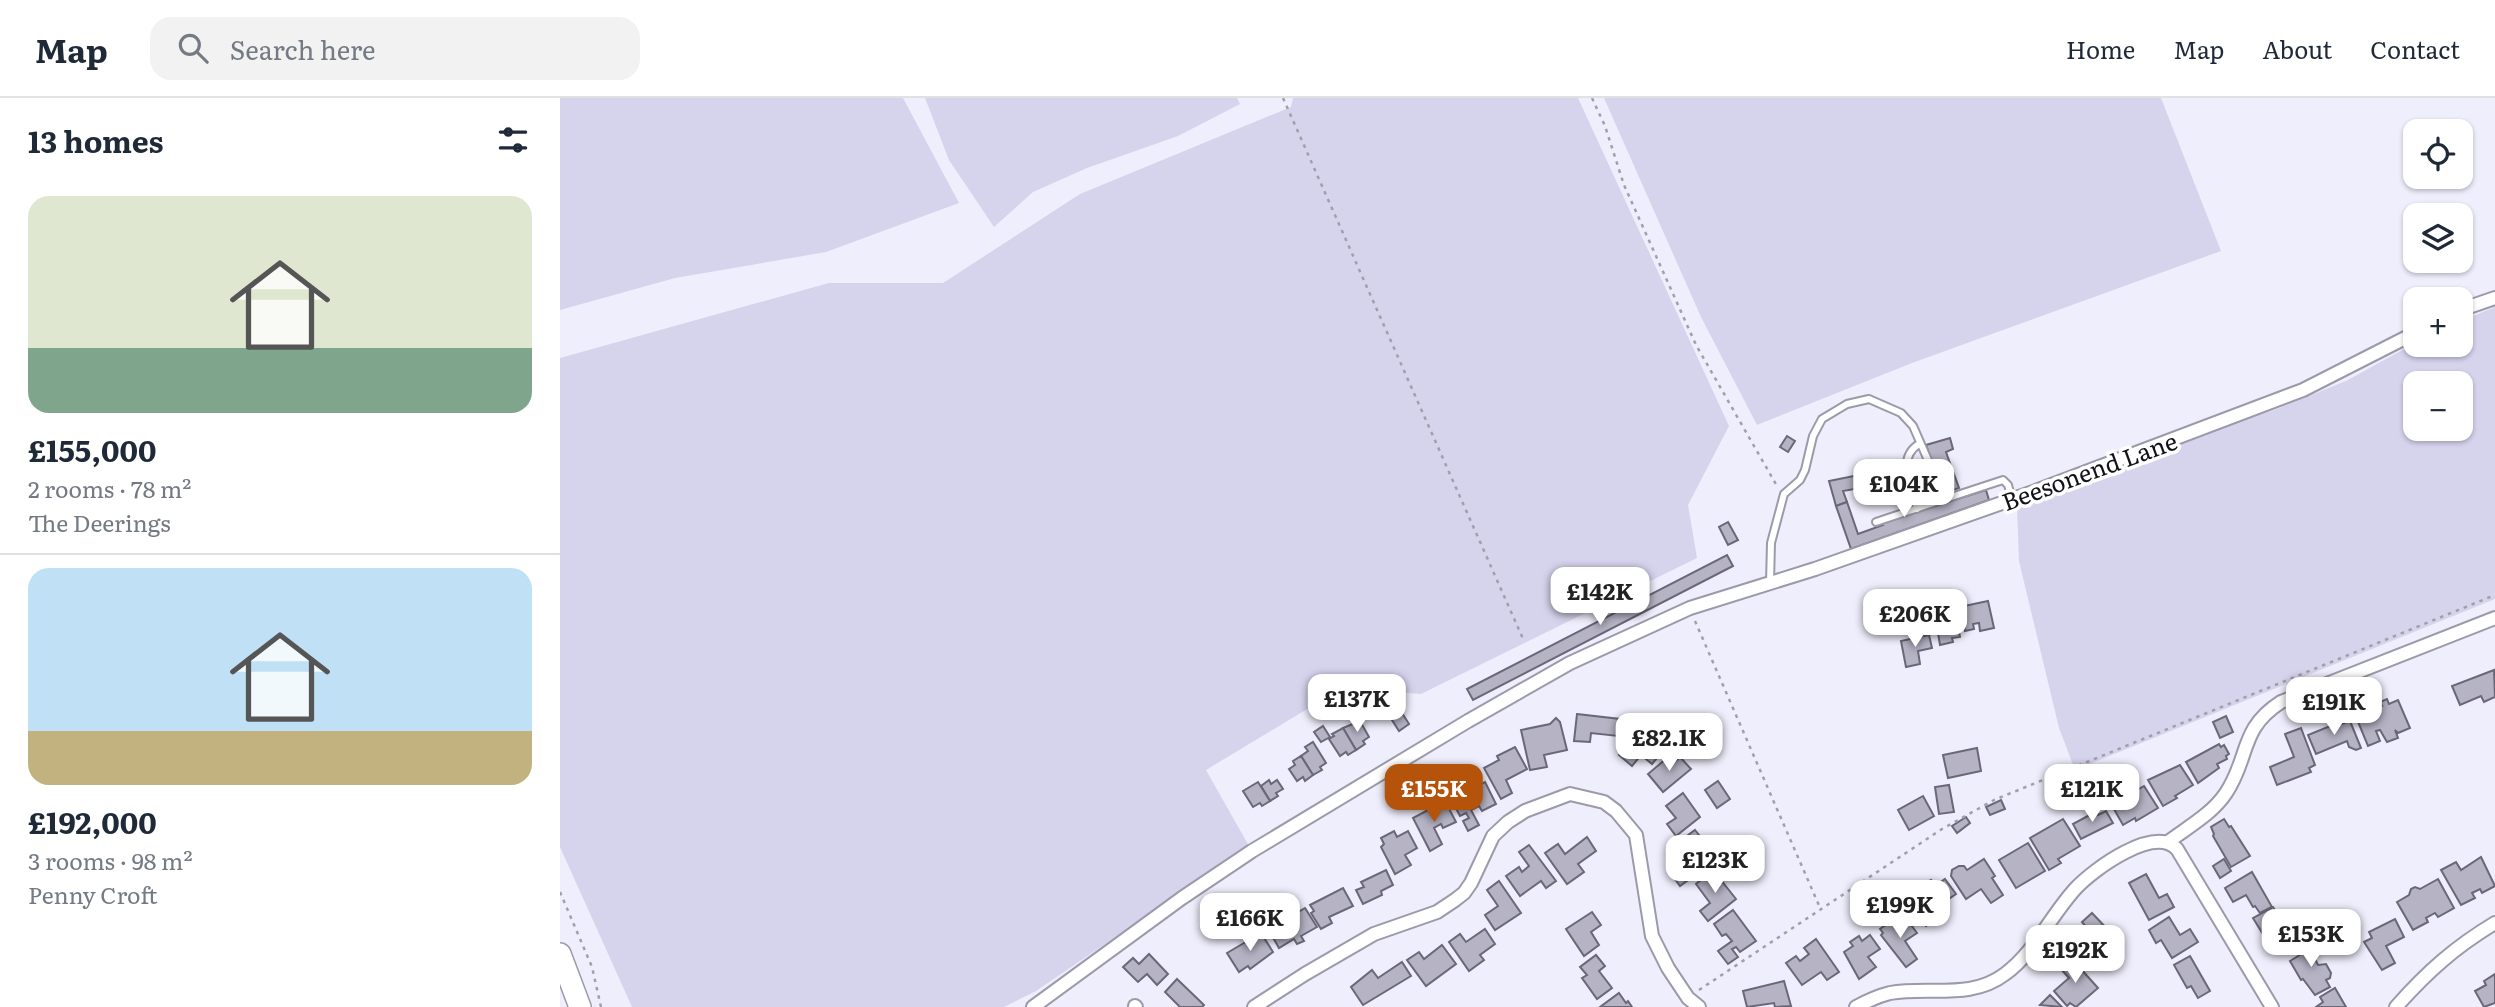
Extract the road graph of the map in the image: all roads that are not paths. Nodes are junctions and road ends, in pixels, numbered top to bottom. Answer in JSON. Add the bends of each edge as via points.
{"nodes":[{"id":1,"x":2495,"y":298,"type":"edge"},
{"id":2,"x":2473,"y":306,"type":"edge"},
{"id":3,"x":2403,"y":339,"type":"edge"},
{"id":4,"x":1919,"y":444,"type":"junction"},
{"id":5,"x":1945,"y":499,"type":"junction"},
{"id":6,"x":2012,"y":499,"type":"junction"},
{"id":7,"x":1917,"y":509,"type":"junction"},
{"id":8,"x":1876,"y":522,"type":"dead end"},
{"id":9,"x":1770,"y":583,"type":"junction"},
{"id":10,"x":2495,"y":618,"type":"edge"},
{"id":11,"x":2168,"y":842,"type":"junction"},
{"id":12,"x":2495,"y":923,"type":"edge"},
{"id":13,"x":560,"y":954,"type":"edge"},
{"id":14,"x":1683,"y":1002,"type":"edge"},
{"id":15,"x":580,"y":1007,"type":"edge"},
{"id":16,"x":1032,"y":1007,"type":"edge"},
{"id":17,"x":1254,"y":1007,"type":"edge"},
{"id":18,"x":1699,"y":1007,"type":"edge"},
{"id":19,"x":1856,"y":1007,"type":"edge"},
{"id":20,"x":2272,"y":1007,"type":"edge"},
{"id":21,"x":2396,"y":1007,"type":"edge"}],
"edges":[{"from":1,"to":2,"type":"street"},
{"from":3,"to":6,"type":"street","name":"Beesonend Lane","via":[[2303,390]]},
{"from":4,"to":5,"type":"lane"},
{"from":4,"to":7,"type":"lane","via":[[1907,455],[1905,464]]},
{"from":4,"to":9,"type":"lane","via":[[1913,426],[1901,413],[1869,399],[1847,404],[1822,419],[1800,480],[1784,494],[1771,543]]},
{"from":5,"to":6,"type":"lane","via":[[2003,480]]},
{"from":5,"to":7,"type":"lane"},
{"from":6,"to":9,"type":"street","name":"Beesonend Lane"},
{"from":7,"to":8,"type":"lane"},
{"from":9,"to":16,"type":"street","name":"Beesonend Lane","via":[[1690,608],[1570,663],[1468,721],[1252,851]]},
{"from":10,"to":11,"type":"street","via":[[2267,711],[2248,736],[2226,792],[2213,808]]},
{"from":11,"to":19,"type":"street","via":[[2156,840],[2124,854],[2077,886],[2004,975],[1967,990],[1889,993]]},
{"from":11,"to":20,"type":"street","via":[[2177,849]]},
{"from":12,"to":21,"type":"street","via":[[2443,958]]},
{"from":13,"to":15,"type":"main road"},
{"from":14,"to":17,"type":"street","via":[[1652,936],[1636,835],[1604,802],[1570,794],[1525,811],[1493,836],[1464,893],[1437,912],[1374,934]]},
{"from":14,"to":18,"type":"street"}]}
